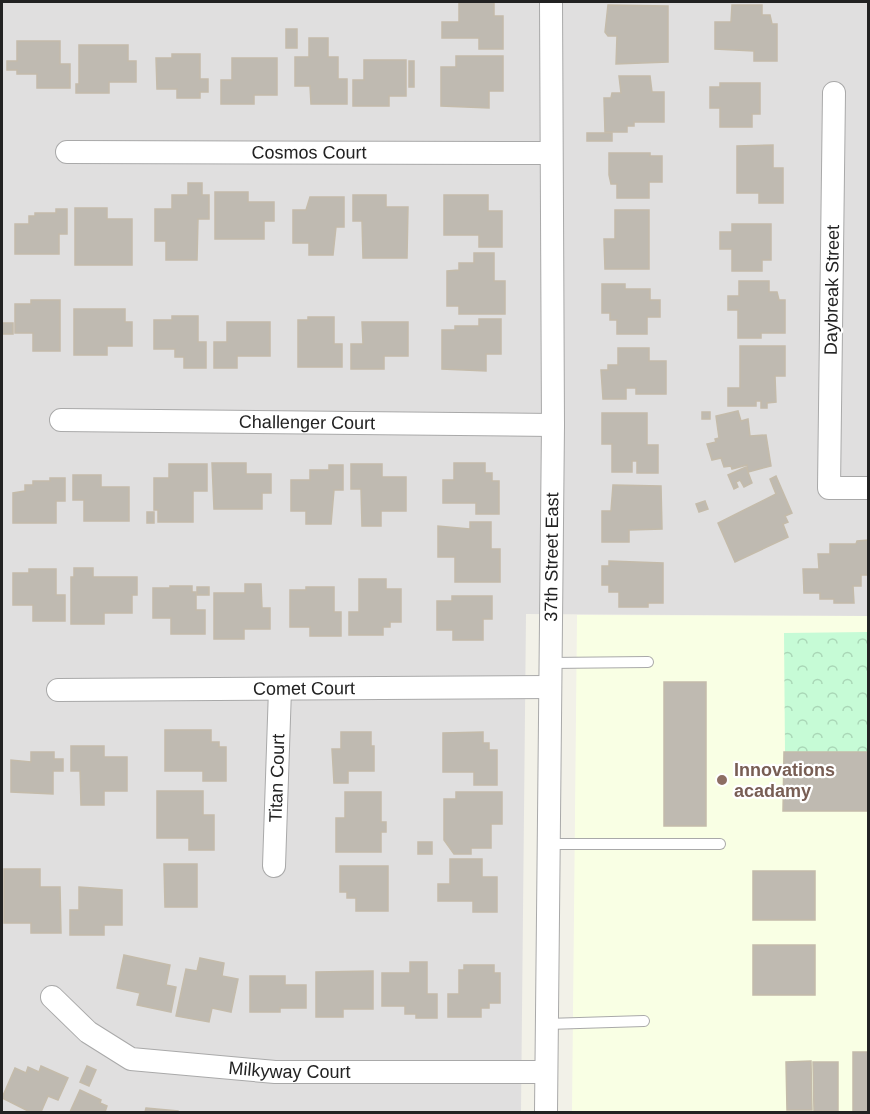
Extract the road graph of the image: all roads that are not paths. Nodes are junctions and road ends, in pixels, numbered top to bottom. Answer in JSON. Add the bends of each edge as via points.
{"nodes":[{"id":1,"x":550,"y":2,"type":"edge"},
{"id":2,"x":834,"y":93,"type":"dead end"},
{"id":3,"x":67,"y":152,"type":"dead end"},
{"id":4,"x":549,"y":153,"type":"junction"},
{"id":5,"x":61,"y":420,"type":"dead end"},
{"id":6,"x":553,"y":425,"type":"junction"},
{"id":7,"x":868,"y":488,"type":"edge"},
{"id":8,"x":648,"y":662,"type":"dead end"},
{"id":9,"x":550,"y":663,"type":"junction"},
{"id":10,"x":550,"y":687,"type":"junction"},
{"id":11,"x":280,"y":689,"type":"junction"},
{"id":12,"x":58,"y":690,"type":"dead end"},
{"id":13,"x":549,"y":844,"type":"junction"},
{"id":14,"x":720,"y":844,"type":"dead end"},
{"id":15,"x":274,"y":866,"type":"dead end"},
{"id":16,"x":52,"y":997,"type":"dead end"},
{"id":17,"x":644,"y":1021,"type":"dead end"},
{"id":18,"x":547,"y":1024,"type":"junction"},
{"id":19,"x":546,"y":1072,"type":"junction"},
{"id":20,"x":546,"y":1113,"type":"edge"}],
"edges":[{"from":1,"to":4,"type":"street","name":"37th Street East"},
{"from":2,"to":7,"type":"street","name":"Daybreak Street","via":[[830,488]]},
{"from":3,"to":4,"type":"street","name":"Cosmos Court"},
{"from":4,"to":6,"type":"street","name":"37th Street East"},
{"from":5,"to":6,"type":"street","name":"Challenger Court"},
{"from":6,"to":9,"type":"street","name":"37th Street East"},
{"from":8,"to":9,"type":"lane"},
{"from":9,"to":10,"type":"street","name":"37th Street East"},
{"from":10,"to":11,"type":"street","name":"Comet Court"},
{"from":10,"to":13,"type":"street","name":"37th Street East"},
{"from":11,"to":12,"type":"street","name":"Comet Court"},
{"from":11,"to":15,"type":"street","name":"Titan Court"},
{"from":13,"to":14,"type":"lane"},
{"from":13,"to":18,"type":"street","name":"37th Street East"},
{"from":16,"to":19,"type":"street","name":"Milkyway Court","via":[[88,1032],[131,1059],[275,1072]]},
{"from":17,"to":18,"type":"lane"},
{"from":18,"to":19,"type":"street","name":"37th Street East"},
{"from":19,"to":20,"type":"street","name":"37th Street East"}]}
